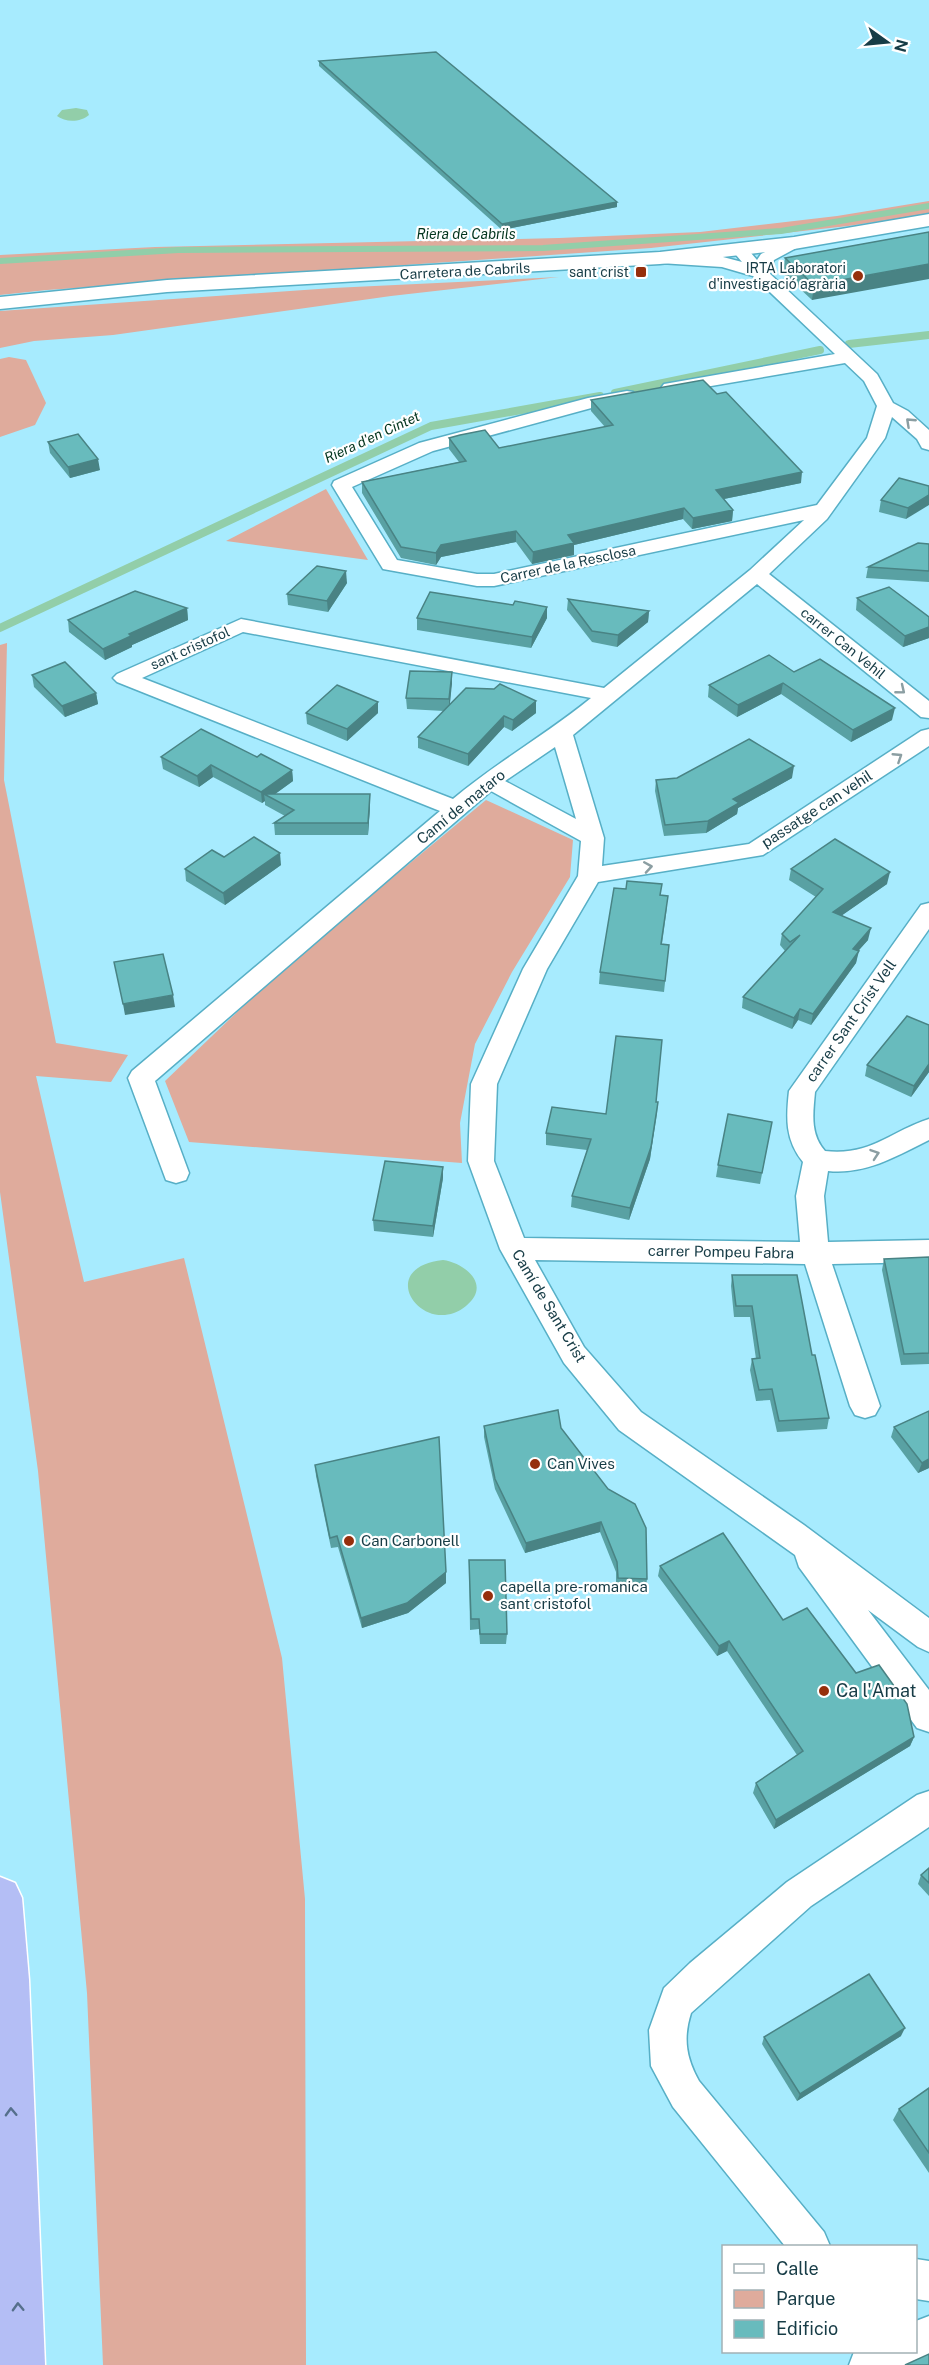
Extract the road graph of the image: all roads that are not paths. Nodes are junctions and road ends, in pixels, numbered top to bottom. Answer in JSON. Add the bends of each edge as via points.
{"nodes":[{"id":1,"x":929,"y":220,"type":"edge"},
{"id":2,"x":794,"y":243,"type":"junction"},
{"id":3,"x":739,"y":249,"type":"junction"},
{"id":4,"x":660,"y":258,"type":"junction"},
{"id":5,"x":759,"y":273,"type":"junction"},
{"id":6,"x":0,"y":303,"type":"edge"},
{"id":7,"x":849,"y":357,"type":"junction"},
{"id":8,"x":886,"y":406,"type":"junction"},
{"id":9,"x":929,"y":444,"type":"edge"},
{"id":10,"x":823,"y":510,"type":"junction"},
{"id":11,"x":757,"y":574,"type":"junction"},
{"id":12,"x":608,"y":695,"type":"junction"},
{"id":13,"x":929,"y":712,"type":"edge"},
{"id":14,"x":562,"y":733,"type":"junction"},
{"id":15,"x":929,"y":736,"type":"edge"},
{"id":16,"x":489,"y":781,"type":"junction"},
{"id":17,"x":457,"y":809,"type":"junction"},
{"id":18,"x":592,"y":838,"type":"junction"},
{"id":19,"x":590,"y":876,"type":"junction"},
{"id":20,"x":929,"y":911,"type":"edge"},
{"id":21,"x":929,"y":1129,"type":"edge"},
{"id":22,"x":817,"y":1160,"type":"junction"},
{"id":23,"x":176,"y":1173,"type":"dead end"},
{"id":24,"x":514,"y":1250,"type":"junction"},
{"id":25,"x":929,"y":1251,"type":"edge"},
{"id":26,"x":815,"y":1253,"type":"junction"},
{"id":27,"x":865,"y":1406,"type":"dead end"},
{"id":28,"x":793,"y":1535,"type":"junction"},
{"id":29,"x":929,"y":1637,"type":"edge"},
{"id":30,"x":929,"y":1718,"type":"edge"},
{"id":31,"x":929,"y":1807,"type":"edge"},
{"id":32,"x":0,"y":1898,"type":"edge"},
{"id":33,"x":808,"y":2245,"type":"edge"},
{"id":34,"x":895,"y":2353,"type":"edge"},
{"id":35,"x":20,"y":2365,"type":"edge"},
{"id":36,"x":870,"y":2365,"type":"edge"}],
"edges":[{"from":1,"to":2,"type":"street","name":"Carretera de Cabrils"},
{"from":2,"to":3,"type":"street","name":"Carretera de Cabrils"},
{"from":2,"to":5,"type":"street","via":[[767,257]]},
{"from":3,"to":4,"type":"street","name":"Carretera de Cabrils"},
{"from":3,"to":5,"type":"street"},
{"from":4,"to":5,"type":"street","via":[[723,262]]},
{"from":4,"to":6,"type":"street","name":"Carretera de Cabrils","via":[[167,286]]},
{"from":5,"to":7,"type":"street"},
{"from":7,"to":8,"type":"street","via":[[872,378]]},
{"from":7,"to":10,"type":"street","name":"Carrer de la Resclosa","via":[[594,402],[426,447],[341,485],[390,565],[477,580],[494,580]]},
{"from":9,"to":8,"type":"street","one_way":true,"via":[[902,415]]},
{"from":8,"to":10,"type":"street","name":"Camí de mataro","via":[[876,438]]},
{"from":10,"to":11,"type":"street","name":"Camí de mataro"},
{"from":11,"to":12,"type":"street","name":"Camí de mataro"},
{"from":11,"to":13,"type":"street","name":"carrer Can Vehil","one_way":true},
{"from":12,"to":14,"type":"street","name":"Camí de mataro"},
{"from":12,"to":17,"type":"street","name":"sant cristofol","via":[[241,625],[124,678]]},
{"from":14,"to":16,"type":"street","name":"Camí de mataro"},
{"from":14,"to":18,"type":"street","name":"Camí de Sant Crist"},
{"from":19,"to":15,"type":"street","name":"passatge can vehil","one_way":true,"via":[[755,850]]},
{"from":16,"to":17,"type":"street","name":"Camí de mataro"},
{"from":16,"to":18,"type":"street"},
{"from":17,"to":23,"type":"street","name":"Camí de mataro","via":[[141,1078]]},
{"from":18,"to":19,"type":"street","name":"Camí de Sant Crist"},
{"from":19,"to":24,"type":"street","name":"Camí de Sant Crist","via":[[535,969],[484,1084],[481,1161]]},
{"from":20,"to":22,"type":"street","name":"carrer Sant Crist Vell","via":[[802,1090],[799,1120],[804,1145]]},
{"from":22,"to":21,"type":"street","one_way":true,"via":[[844,1162],[876,1155]]},
{"from":22,"to":26,"type":"street","via":[[810,1196]]},
{"from":24,"to":26,"type":"street","name":"carrer Pompeu Fabra"},
{"from":24,"to":28,"type":"street","name":"Camí de Sant Crist","via":[[574,1355],[630,1421]]},
{"from":25,"to":26,"type":"street","name":"carrer Pompeu Fabra"},
{"from":26,"to":27,"type":"street"},
{"from":28,"to":29,"type":"street","name":"Camí de Sant Crist"},
{"from":28,"to":30,"type":"street"},
{"from":31,"to":33,"type":"street","via":[[799,1894],[702,1976],[677,2001],[666,2030],[670,2066],[686,2094]]},
{"from":35,"to":32,"type":"highway","one_way":true,"via":[[7,1980]]},
{"from":34,"to":36,"type":"street"}]}
